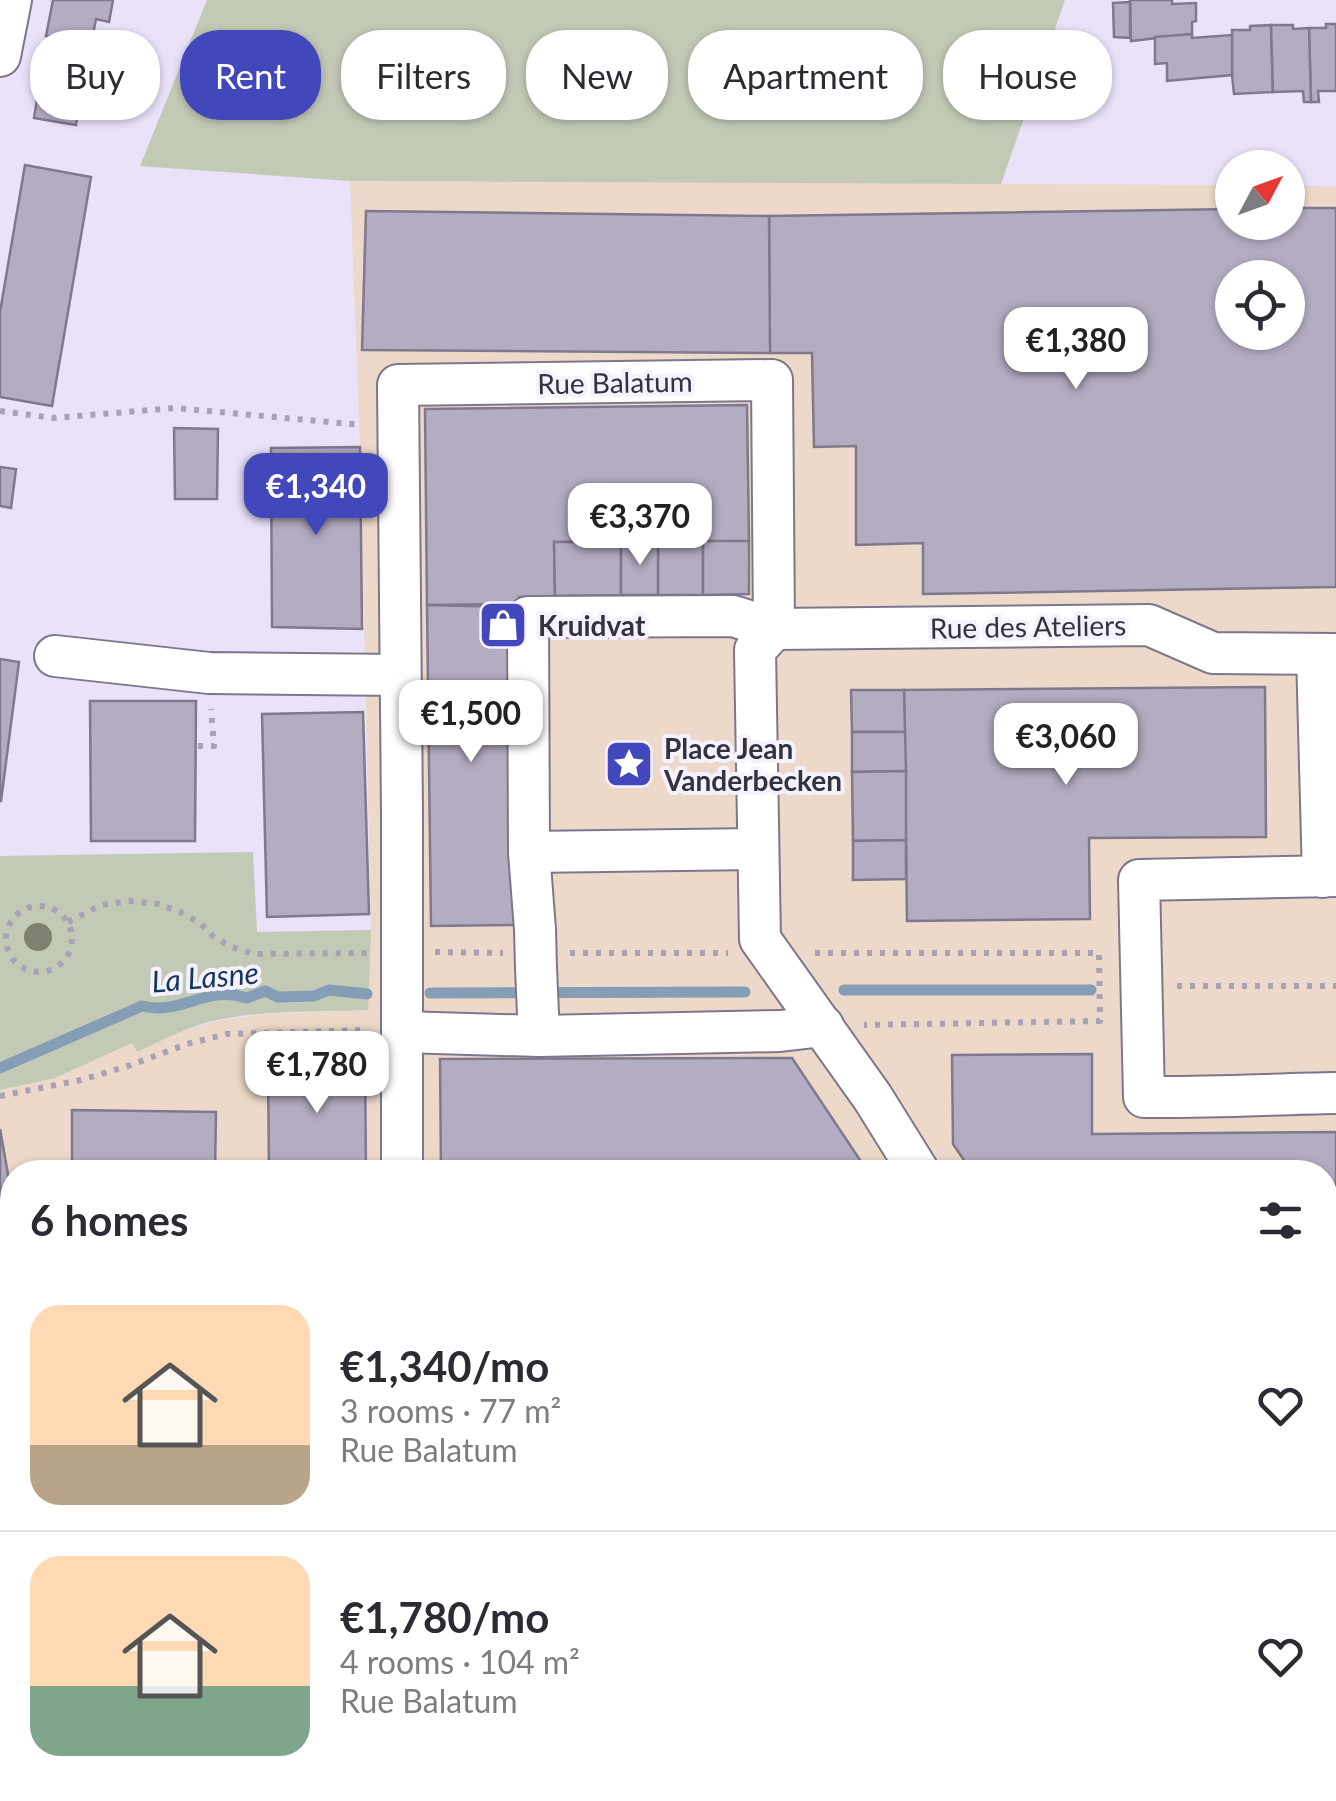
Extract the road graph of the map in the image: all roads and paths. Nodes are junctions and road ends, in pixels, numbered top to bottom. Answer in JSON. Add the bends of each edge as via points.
{"nodes":[{"id":1,"x":11,"y":0,"type":"edge"},
{"id":2,"x":0,"y":56,"type":"edge"},
{"id":3,"x":0,"y":410,"type":"edge"},
{"id":4,"x":398,"y":428,"type":"junction"},
{"id":5,"x":774,"y":629,"type":"junction"},
{"id":6,"x":1327,"y":654,"type":"edge"},
{"id":7,"x":54,"y":656,"type":"dead end"},
{"id":8,"x":209,"y":673,"type":"junction"},
{"id":9,"x":399,"y":675,"type":"junction"},
{"id":10,"x":198,"y":746,"type":"dead end"},
{"id":11,"x":758,"y":848,"type":"junction"},
{"id":12,"x":529,"y":852,"type":"junction"},
{"id":13,"x":1330,"y":876,"type":"edge"},
{"id":14,"x":68,"y":922,"type":"junction"},
{"id":15,"x":3,"y":949,"type":"edge"},
{"id":16,"x":402,"y":952,"type":"junction"},
{"id":17,"x":1336,"y":986,"type":"edge"},
{"id":18,"x":1100,"y":987,"type":"dead end"},
{"id":19,"x":1142,"y":987,"type":"junction"},
{"id":20,"x":822,"y":1026,"type":"junction"},
{"id":21,"x":352,"y":1030,"type":"dead end"},
{"id":22,"x":402,"y":1032,"type":"junction"},
{"id":23,"x":539,"y":1036,"type":"junction"},
{"id":24,"x":1336,"y":1093,"type":"edge"},
{"id":25,"x":0,"y":1096,"type":"edge"},
{"id":26,"x":402,"y":1160,"type":"edge"},
{"id":27,"x":912,"y":1160,"type":"edge"}],
"edges":[{"from":1,"to":2,"type":"street"},
{"from":3,"to":4,"type":"path","via":[[53,418],[175,408]]},
{"from":4,"to":5,"type":"street","name":"Rue Balatum","via":[[398,385],[772,380]]},
{"from":4,"to":9,"type":"street","name":"Rue Balatum"},
{"from":5,"to":6,"type":"street","name":"Rue des Ateliers","via":[[1149,625],[1213,653]]},
{"from":5,"to":11,"type":"street","name":"Rue Balatum","via":[[755,650]]},
{"from":5,"to":12,"type":"street","via":[[733,616],[528,617]]},
{"from":6,"to":13,"type":"street"},
{"from":7,"to":8,"type":"street"},
{"from":8,"to":9,"type":"street"},
{"from":8,"to":10,"type":"path","via":[[214,746]]},
{"from":9,"to":16,"type":"street","name":"Rue Balatum"},
{"from":11,"to":12,"type":"street"},
{"from":11,"to":20,"type":"street","name":"Rue Balatum","via":[[760,938]]},
{"from":12,"to":23,"type":"street"},
{"from":13,"to":19,"type":"street","via":[[1139,880]]},
{"from":14,"to":15,"type":"path","via":[[52,908],[21,911]]},
{"from":14,"to":15,"type":"path","via":[[72,944],[52,970],[29,971]]},
{"from":14,"to":16,"type":"path","via":[[101,905],[129,901],[180,912],[254,954]]},
{"from":16,"to":22,"type":"street","name":"Rue Balatum"},
{"from":17,"to":19,"type":"path"},
{"from":18,"to":19,"type":"path"},
{"from":19,"to":24,"type":"street","via":[[1144,1096]]},
{"from":20,"to":23,"type":"street"},
{"from":20,"to":27,"type":"street","name":"Rue Balatum"},
{"from":21,"to":25,"type":"path","via":[[227,1034],[81,1080]]},
{"from":22,"to":23,"type":"street"},
{"from":22,"to":26,"type":"street","name":"Rue Balatum"}]}
